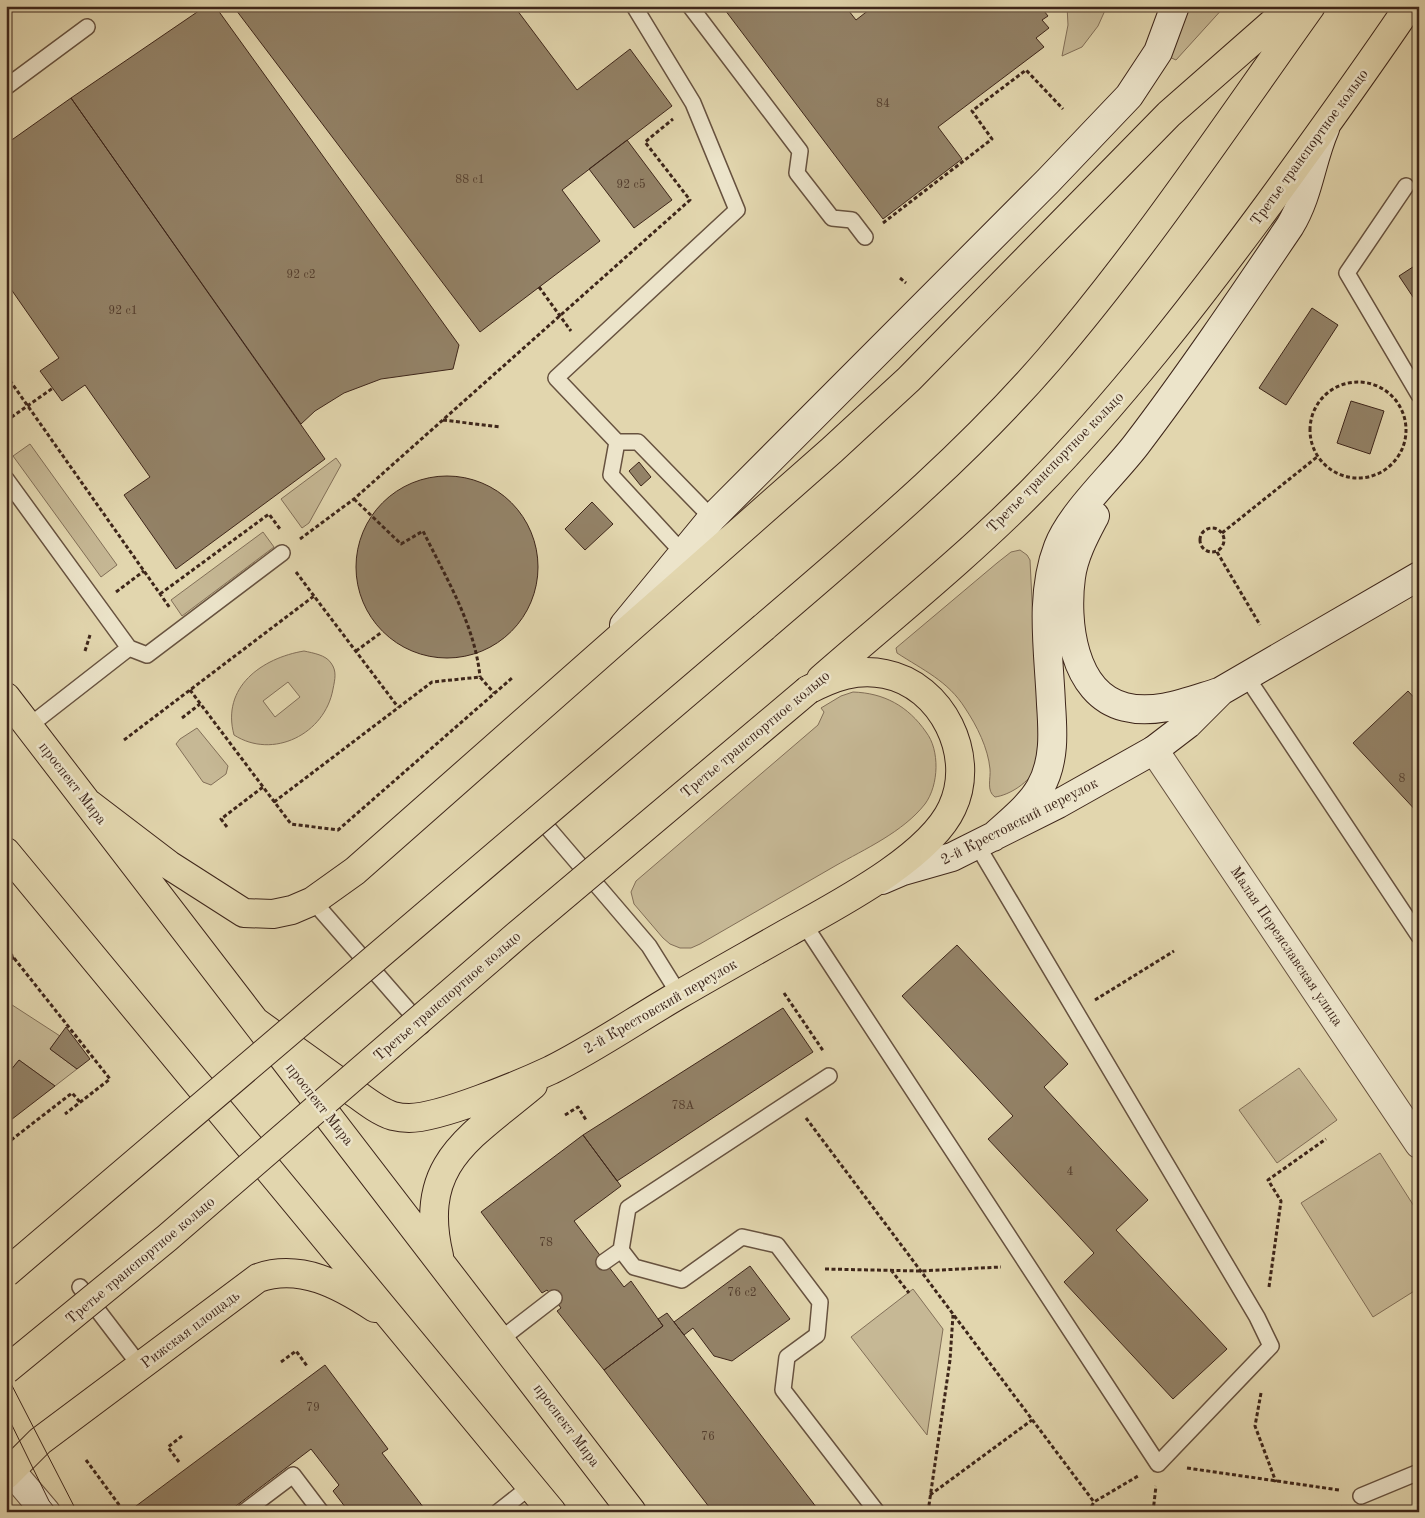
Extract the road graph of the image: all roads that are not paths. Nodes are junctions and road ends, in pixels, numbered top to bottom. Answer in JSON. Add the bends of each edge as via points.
{"nodes":[{"id":1,"x":634,"y":6,"type":"edge"},
{"id":2,"x":690,"y":6,"type":"edge"},
{"id":3,"x":1175,"y":6,"type":"edge"},
{"id":4,"x":1292,"y":6,"type":"edge"},
{"id":5,"x":1311,"y":6,"type":"edge"},
{"id":6,"x":1406,"y":10,"type":"edge"},
{"id":7,"x":87,"y":27,"type":"dead end"},
{"id":8,"x":6,"y":87,"type":"edge"},
{"id":9,"x":1328,"y":122,"type":"junction"},
{"id":10,"x":1406,"y":186,"type":"dead end"},
{"id":11,"x":865,"y":237,"type":"road end"},
{"id":12,"x":1419,"y":395,"type":"edge"},
{"id":13,"x":617,"y":442,"type":"junction"},
{"id":14,"x":1134,"y":448,"type":"junction"},
{"id":15,"x":6,"y":479,"type":"edge"},
{"id":16,"x":712,"y":518,"type":"junction"},
{"id":17,"x":682,"y":552,"type":"junction"},
{"id":18,"x":282,"y":553,"type":"road end"},
{"id":19,"x":1419,"y":576,"type":"edge"},
{"id":20,"x":129,"y":648,"type":"junction"},
{"id":21,"x":600,"y":655,"type":"junction"},
{"id":22,"x":1246,"y":676,"type":"junction"},
{"id":23,"x":808,"y":690,"type":"junction"},
{"id":24,"x":1221,"y":691,"type":"junction"},
{"id":25,"x":6,"y":697,"type":"edge"},
{"id":26,"x":29,"y":726,"type":"junction"},
{"id":27,"x":1154,"y":750,"type":"junction"},
{"id":28,"x":90,"y":804,"type":"junction"},
{"id":29,"x":985,"y":841,"type":"junction"},
{"id":30,"x":6,"y":852,"type":"edge"},
{"id":31,"x":594,"y":882,"type":"junction"},
{"id":32,"x":854,"y":894,"type":"junction"},
{"id":33,"x":314,"y":901,"type":"junction"},
{"id":34,"x":804,"y":924,"type":"junction"},
{"id":35,"x":1419,"y":936,"type":"edge"},
{"id":36,"x":360,"y":954,"type":"junction"},
{"id":37,"x":680,"y":994,"type":"junction"},
{"id":38,"x":256,"y":1022,"type":"junction"},
{"id":39,"x":551,"y":1070,"type":"junction"},
{"id":40,"x":829,"y":1076,"type":"road end"},
{"id":41,"x":1419,"y":1144,"type":"edge"},
{"id":42,"x":621,"y":1250,"type":"junction"},
{"id":43,"x":440,"y":1260,"type":"junction"},
{"id":44,"x":604,"y":1262,"type":"dead end"},
{"id":45,"x":6,"y":1273,"type":"edge"},
{"id":46,"x":80,"y":1287,"type":"dead end"},
{"id":47,"x":554,"y":1298,"type":"dead end"},
{"id":48,"x":396,"y":1321,"type":"junction"},
{"id":49,"x":501,"y":1339,"type":"junction"},
{"id":50,"x":141,"y":1367,"type":"junction"},
{"id":51,"x":6,"y":1370,"type":"edge"},
{"id":52,"x":8,"y":1470,"type":"edge"},
{"id":53,"x":1419,"y":1472,"type":"edge"},
{"id":54,"x":532,"y":1486,"type":"junction"},
{"id":55,"x":1361,"y":1496,"type":"road end"},
{"id":56,"x":46,"y":1512,"type":"edge"},
{"id":57,"x":244,"y":1512,"type":"edge"},
{"id":58,"x":321,"y":1512,"type":"edge"},
{"id":59,"x":498,"y":1512,"type":"edge"},
{"id":60,"x":552,"y":1512,"type":"edge"},
{"id":61,"x":632,"y":1512,"type":"edge"},
{"id":62,"x":878,"y":1512,"type":"edge"}],
"edges":[{"from":1,"to":13,"type":"lane","via":[[693,102],[737,210],[556,378]]},
{"from":2,"to":11,"type":"lane","via":[[800,151],[798,173],[809,188],[832,218],[852,220]]},
{"from":3,"to":16,"type":"main road","via":[[1158,52],[1129,96]]},
{"from":4,"to":21,"type":"main road","via":[[1169,114],[895,392]]},
{"from":5,"to":45,"type":"main road","bridge":true,"via":[[1134,253],[1050,359],[922,491]]},
{"from":6,"to":9,"type":"main road","name":"Третье транспортное кольцо"},
{"from":7,"to":8,"type":"lane"},
{"from":9,"to":14,"type":"main road","via":[[1300,210],[1208,348]]},
{"from":9,"to":23,"type":"main road","name":"Третье транспортное кольцо","via":[[1197,301],[1109,408],[1032,491]]},
{"from":10,"to":12,"type":"lane","via":[[1346,273]]},
{"from":13,"to":16,"type":"lane","via":[[638,442]]},
{"from":13,"to":17,"type":"lane","via":[[611,475]]},
{"from":14,"to":24,"type":"main road","via":[[1078,551],[1071,576],[1071,631],[1077,657],[1098,692],[1124,707],[1172,706]]},
{"from":14,"to":29,"type":"main road","via":[[1073,521],[1059,545],[1050,571],[1047,605],[1053,729],[1048,770],[1040,789],[1020,813]]},
{"from":15,"to":20,"type":"lane"},
{"from":16,"to":17,"type":"main road"},
{"from":17,"to":21,"type":"main road"},
{"from":18,"to":20,"type":"lane","via":[[147,655]]},
{"from":19,"to":22,"type":"main road","name":"2-й Крестовский переулок"},
{"from":20,"to":26,"type":"lane"},
{"from":21,"to":33,"type":"main road","via":[[355,871]]},
{"from":22,"to":24,"type":"main road","name":"2-й Крестовский переулок"},
{"from":22,"to":35,"type":"lane"},
{"from":23,"to":32,"type":"main road","via":[[849,673],[886,674],[907,681],[928,696],[943,714],[955,738],[961,763],[960,787],[952,809],[940,826],[923,845]]},
{"from":23,"to":51,"type":"main road","name":"Третье транспортное кольцо","bridge":true,"via":[[522,931],[167,1238]]},
{"from":24,"to":27,"type":"main road","name":"2-й Крестовский переулок","via":[[1188,724]]},
{"from":25,"to":26,"type":"main road","name":"проспект Мира"},
{"from":26,"to":28,"type":"main road","name":"проспект Мира"},
{"from":27,"to":29,"type":"main road","name":"2-й Крестовский переулок"},
{"from":27,"to":41,"type":"main road","name":"Малая Переяславская улица"},
{"from":28,"to":33,"type":"main road","via":[[169,865],[244,913],[273,914]]},
{"from":28,"to":38,"type":"main road","name":"проспект Мира"},
{"from":29,"to":32,"type":"main road","name":"2-й Крестовский переулок","via":[[940,861],[892,875]]},
{"from":29,"to":34,"type":"lane","via":[[1076,1012],[1257,1317],[1271,1346],[1158,1464]]},
{"from":30,"to":48,"type":"main road"},
{"from":31,"to":36,"type":"lane","via":[[423,1028]]},
{"from":31,"to":36,"type":"lane","via":[[532,808]]},
{"from":31,"to":37,"type":"lane","via":[[653,951]]},
{"from":32,"to":34,"type":"main road","name":"2-й Крестовский переулок"},
{"from":33,"to":36,"type":"lane"},
{"from":34,"to":37,"type":"main road","name":"2-й Крестовский переулок"},
{"from":37,"to":39,"type":"main road","name":"2-й Крестовский переулок"},
{"from":38,"to":39,"type":"main road","name":"2-й Крестовский переулок","via":[[392,1116],[412,1118],[442,1111]]},
{"from":38,"to":43,"type":"main road","name":"проспект Мира"},
{"from":39,"to":43,"type":"main road","name":"2-й Крестовский переулок","via":[[447,1162],[439,1179],[433,1212],[434,1238]]},
{"from":40,"to":42,"type":"lane","via":[[628,1208]]},
{"from":42,"to":44,"type":"lane"},
{"from":42,"to":62,"type":"lane","via":[[634,1267],[682,1280],[742,1237],[777,1245],[820,1302],[817,1335],[787,1357],[783,1390]]},
{"from":43,"to":49,"type":"main road","name":"проспект Мира"},
{"from":46,"to":50,"type":"lane"},
{"from":47,"to":49,"type":"lane"},
{"from":48,"to":50,"type":"main road","name":"Рижская площадь","via":[[327,1281],[282,1272],[258,1278],[246,1286]]},
{"from":48,"to":54,"type":"main road"},
{"from":49,"to":61,"type":"main road","name":"проспект Мира"},
{"from":50,"to":52,"type":"main road","name":"Рижская площадь","via":[[40,1441]]},
{"from":52,"to":56,"type":"main road"},
{"from":53,"to":55,"type":"lane"},
{"from":54,"to":59,"type":"lane"},
{"from":54,"to":60,"type":"main road"},
{"from":57,"to":58,"type":"lane","via":[[293,1475]]}]}
